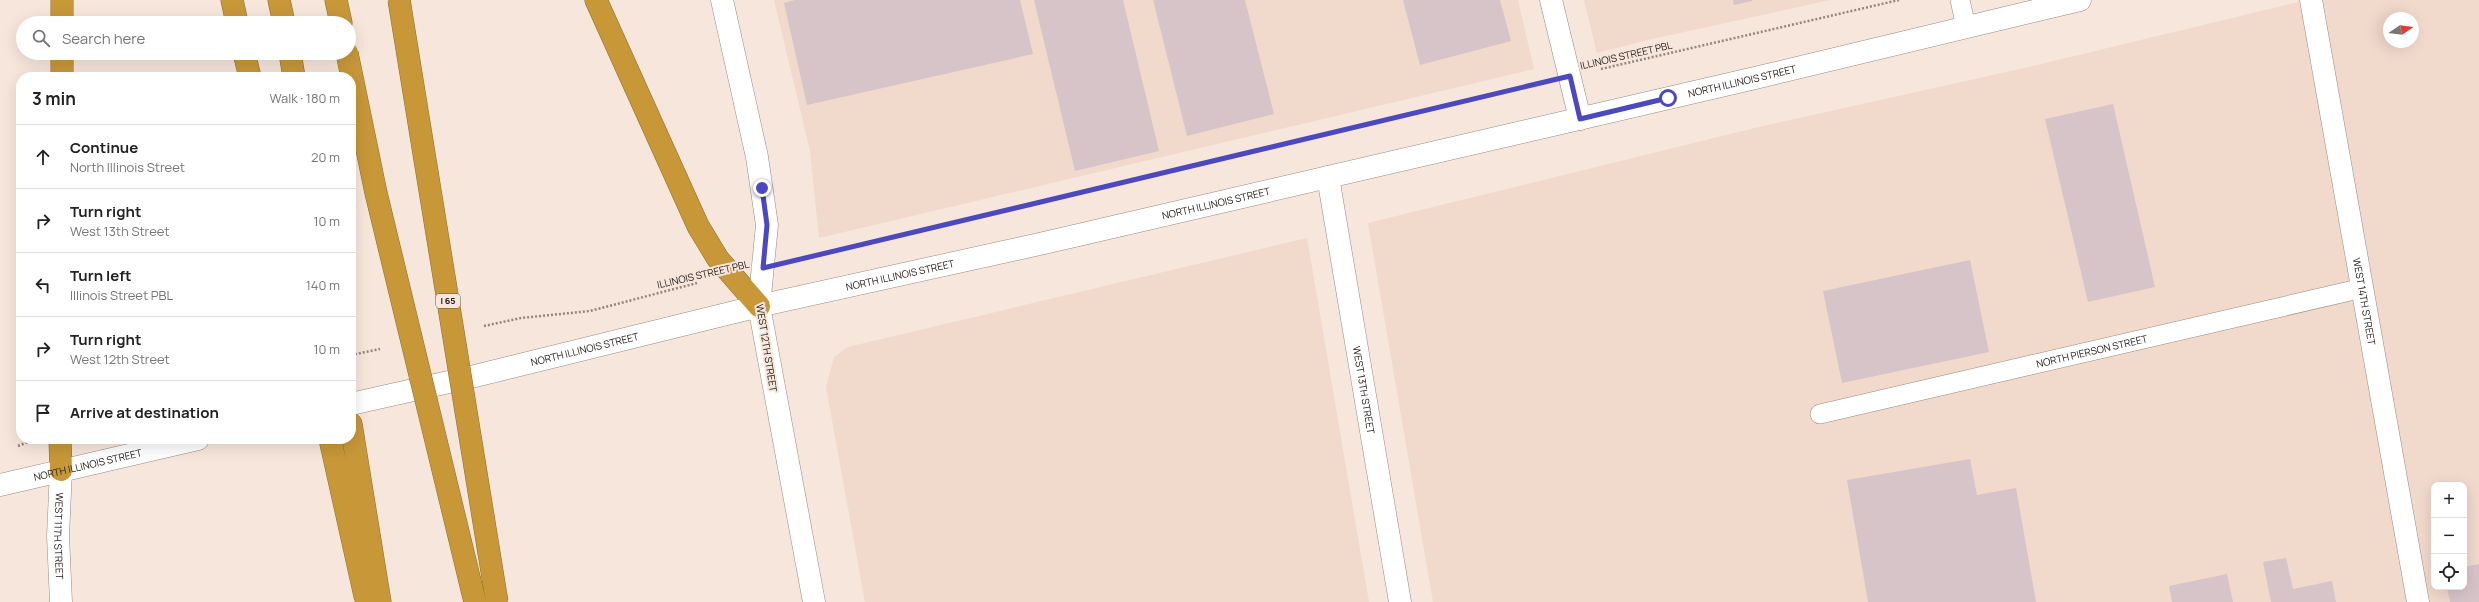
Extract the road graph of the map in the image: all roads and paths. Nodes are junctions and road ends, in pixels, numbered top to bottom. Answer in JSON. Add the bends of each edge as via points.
{"nodes":[{"id":1,"x":62,"y":0,"type":"edge"},
{"id":2,"x":232,"y":0,"type":"edge"},
{"id":3,"x":279,"y":0,"type":"edge"},
{"id":4,"x":336,"y":0,"type":"edge"},
{"id":5,"x":398,"y":0,"type":"edge"},
{"id":6,"x":596,"y":0,"type":"edge"},
{"id":7,"x":722,"y":0,"type":"edge"},
{"id":8,"x":1552,"y":0,"type":"edge"},
{"id":9,"x":1899,"y":0,"type":"edge"},
{"id":10,"x":1960,"y":0,"type":"edge"},
{"id":11,"x":2080,"y":0,"type":"edge"},
{"id":12,"x":2312,"y":0,"type":"edge"},
{"id":13,"x":62,"y":16,"type":"edge"},
{"id":14,"x":235,"y":16,"type":"edge"},
{"id":15,"x":282,"y":16,"type":"edge"},
{"id":16,"x":339,"y":16,"type":"edge"},
{"id":17,"x":1966,"y":27,"type":"junction"},
{"id":18,"x":62,"y":60,"type":"edge"},
{"id":19,"x":246,"y":60,"type":"edge"},
{"id":20,"x":291,"y":60,"type":"edge"},
{"id":21,"x":348,"y":60,"type":"edge"},
{"id":22,"x":62,"y":72,"type":"edge"},
{"id":23,"x":249,"y":72,"type":"edge"},
{"id":24,"x":293,"y":72,"type":"edge"},
{"id":25,"x":351,"y":72,"type":"edge"},
{"id":26,"x":1570,"y":76,"type":"junction"},
{"id":27,"x":356,"y":96,"type":"edge"},
{"id":28,"x":1580,"y":119,"type":"junction"},
{"id":29,"x":1328,"y":177,"type":"junction"},
{"id":30,"x":763,"y":268,"type":"junction"},
{"id":31,"x":731,"y":274,"type":"junction"},
{"id":32,"x":2363,"y":288,"type":"junction"},
{"id":33,"x":759,"y":306,"type":"junction"},
{"id":34,"x":482,"y":326,"type":"dead end"},
{"id":35,"x":382,"y":348,"type":"dead end"},
{"id":36,"x":356,"y":354,"type":"edge"},
{"id":37,"x":356,"y":403,"type":"edge"},
{"id":38,"x":1820,"y":414,"type":"dead end"},
{"id":39,"x":22,"y":444,"type":"edge"},
{"id":40,"x":60,"y":444,"type":"edge"},
{"id":41,"x":176,"y":444,"type":"edge"},
{"id":42,"x":331,"y":444,"type":"edge"},
{"id":43,"x":354,"y":444,"type":"edge"},
{"id":44,"x":11,"y":448,"type":"dead end"},
{"id":45,"x":61,"y":470,"type":"junction"},
{"id":46,"x":0,"y":485,"type":"edge"},
{"id":47,"x":61,"y":602,"type":"edge"},
{"id":48,"x":367,"y":602,"type":"edge"},
{"id":49,"x":380,"y":602,"type":"edge"},
{"id":50,"x":475,"y":602,"type":"edge"},
{"id":51,"x":497,"y":602,"type":"edge"},
{"id":52,"x":814,"y":602,"type":"edge"},
{"id":53,"x":1400,"y":602,"type":"edge"},
{"id":54,"x":2418,"y":602,"type":"edge"}],
"edges":[{"from":1,"to":13,"type":"highway"},
{"from":2,"to":14,"type":"highway"},
{"from":3,"to":15,"type":"highway"},
{"from":4,"to":16,"type":"highway"},
{"from":5,"to":51,"type":"highway","number":"I 65","bridge":true},
{"from":6,"to":31,"type":"highway","via":[[693,217],[718,259]]},
{"from":7,"to":30,"type":"main road","name":"WEST 12TH STREET","via":[[762,188],[767,225]]},
{"from":8,"to":26,"type":"main road"},
{"from":9,"to":26,"type":"path","name":"ILLINOIS STREET PBL"},
{"from":10,"to":17,"type":"lane"},
{"from":11,"to":17,"type":"main road","name":"NORTH ILLINOIS STREET"},
{"from":12,"to":32,"type":"main road","name":"WEST 14TH STREET"},
{"from":17,"to":28,"type":"main road","name":"NORTH ILLINOIS STREET"},
{"from":18,"to":22,"type":"highway"},
{"from":19,"to":23,"type":"highway"},
{"from":20,"to":24,"type":"highway"},
{"from":21,"to":25,"type":"highway","bridge":true},
{"from":26,"to":28,"type":"main road"},
{"from":26,"to":30,"type":"path","name":"ILLINOIS STREET PBL"},
{"from":27,"to":50,"type":"highway","bridge":true,"via":[[376,192]]},
{"from":28,"to":29,"type":"main road","name":"NORTH ILLINOIS STREET"},
{"from":29,"to":33,"type":"main road","name":"NORTH ILLINOIS STREET"},
{"from":29,"to":53,"type":"main road","name":"WEST 13TH STREET"},
{"from":30,"to":33,"type":"main road","name":"WEST 12TH STREET"},
{"from":31,"to":33,"type":"highway"},
{"from":31,"to":34,"type":"path","name":"ILLINOIS STREET PBL","via":[[590,311],[521,318]]},
{"from":32,"to":38,"type":"lane","name":"NORTH PIERSON STREET"},
{"from":32,"to":54,"type":"main road","name":"WEST 14TH STREET"},
{"from":33,"to":37,"type":"main road","name":"NORTH ILLINOIS STREET"},
{"from":33,"to":52,"type":"main road","name":"WEST 12TH STREET"},
{"from":35,"to":36,"type":"path"},
{"from":39,"to":44,"type":"path"},
{"from":40,"to":45,"type":"highway"},
{"from":41,"to":45,"type":"main road","name":"NORTH ILLINOIS STREET"},
{"from":42,"to":48,"type":"highway"},
{"from":43,"to":49,"type":"highway"},
{"from":45,"to":46,"type":"main road","name":"NORTH ILLINOIS STREET"},
{"from":45,"to":47,"type":"main road","name":"WEST 11TH STREET","via":[[58,536]]}]}
